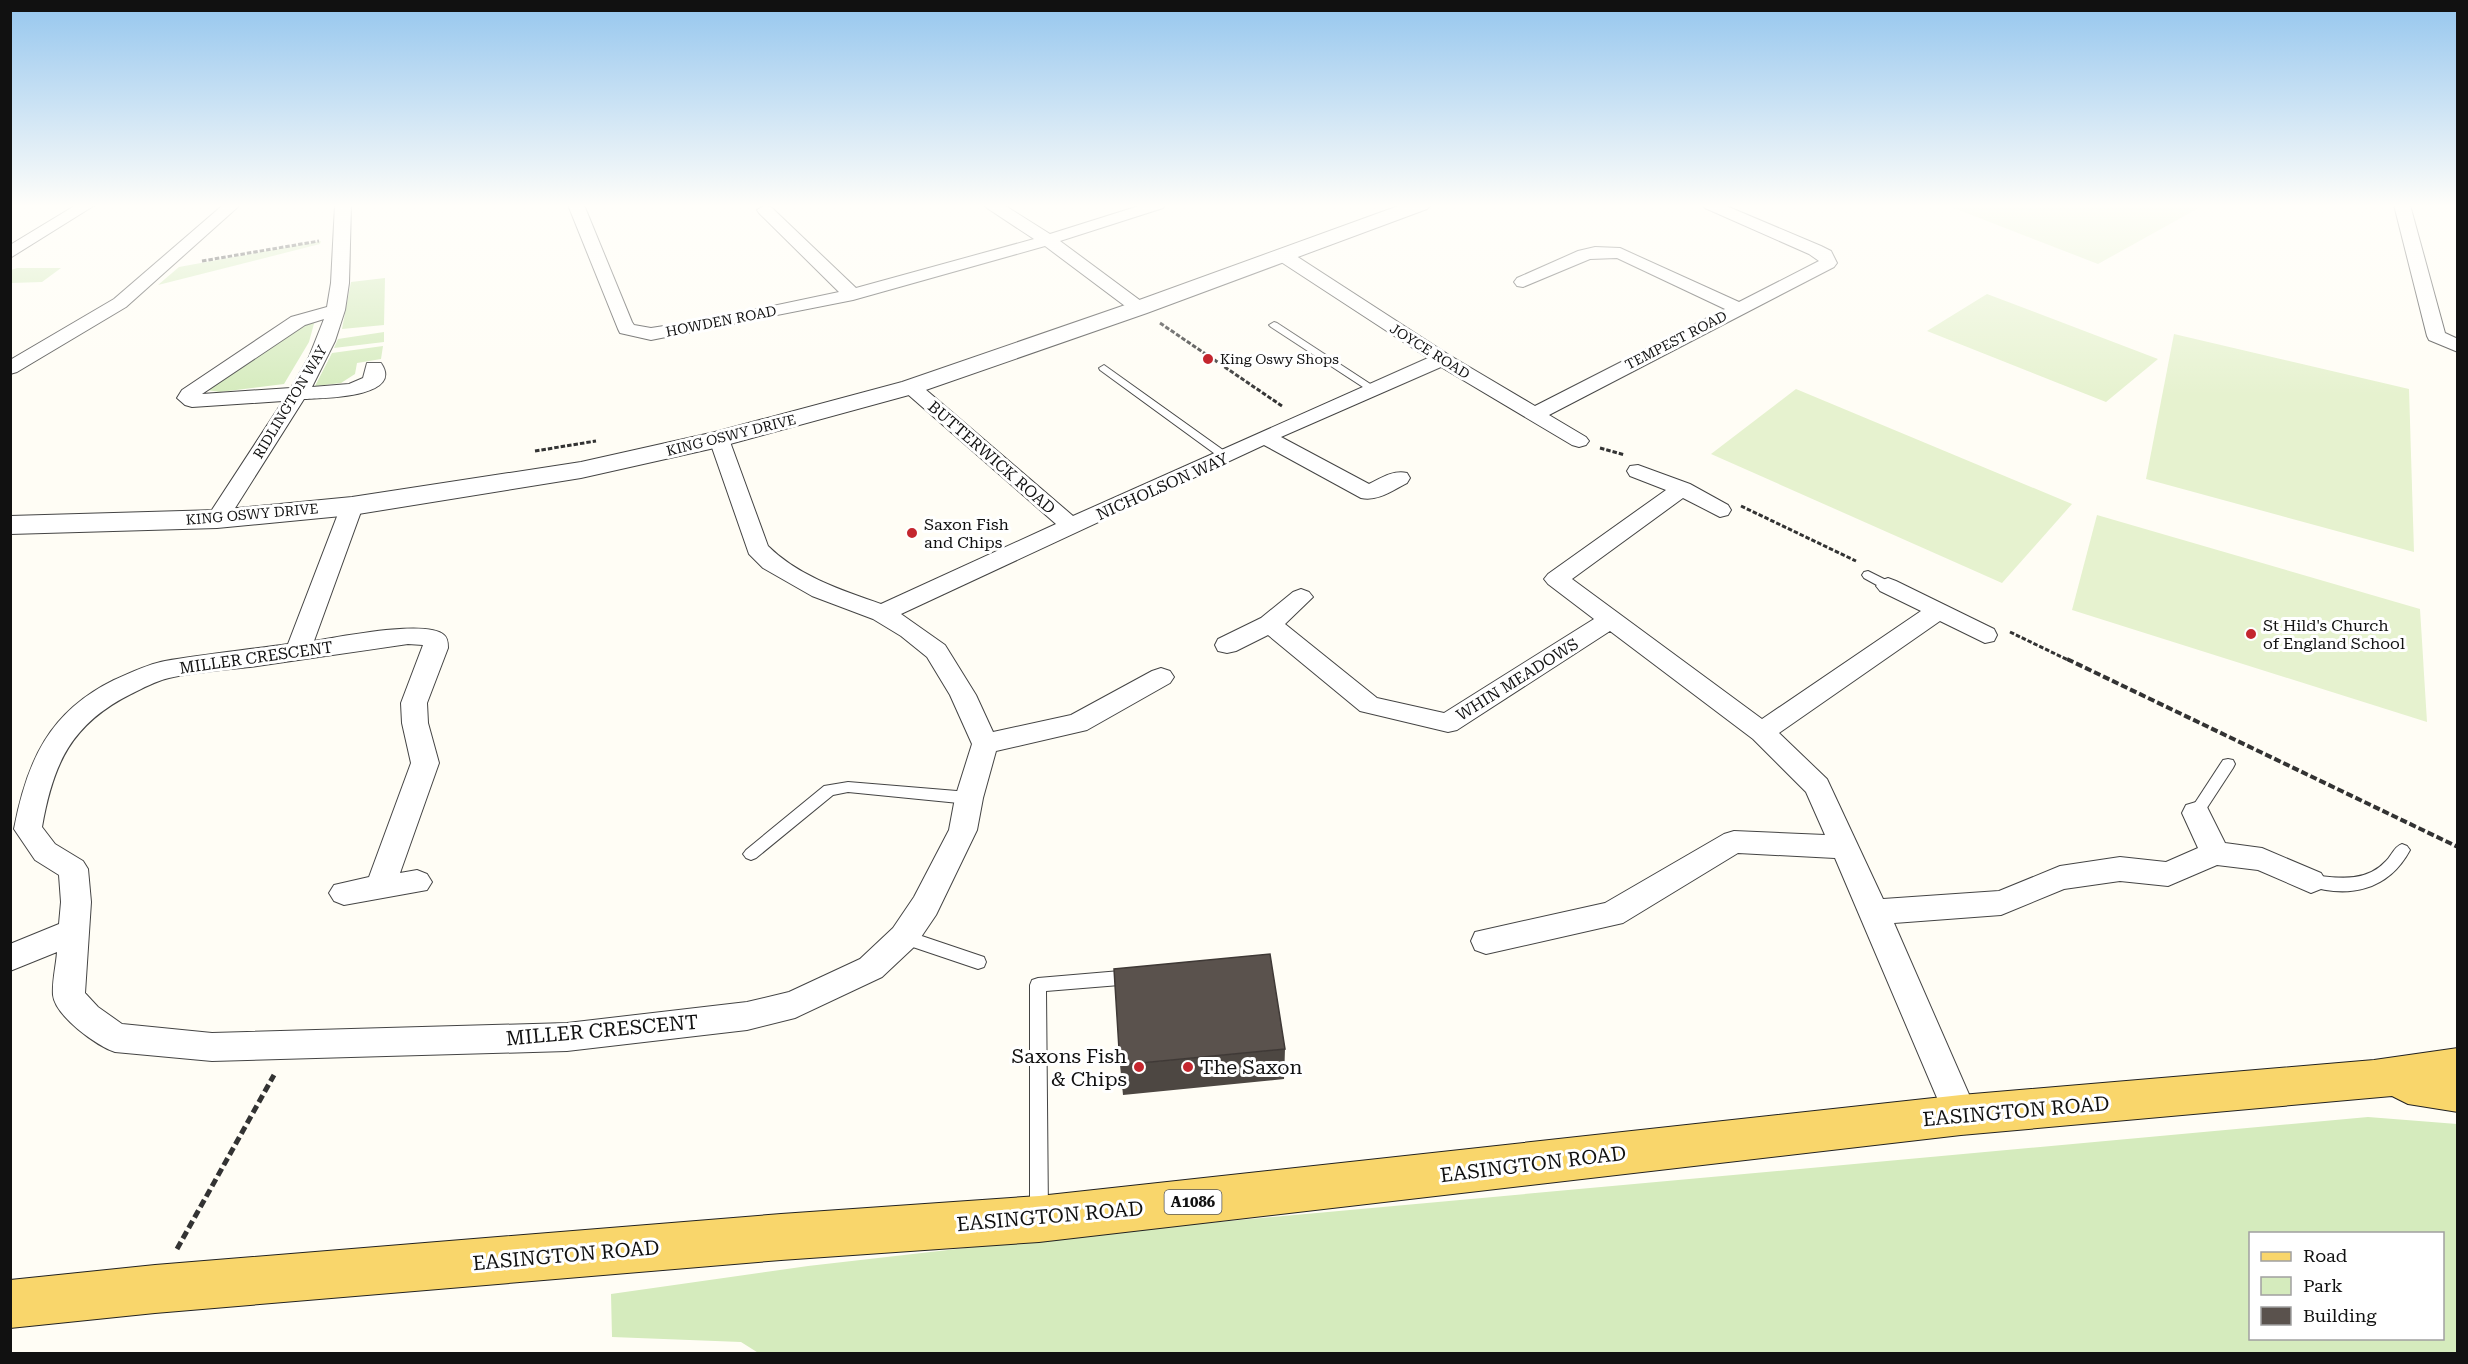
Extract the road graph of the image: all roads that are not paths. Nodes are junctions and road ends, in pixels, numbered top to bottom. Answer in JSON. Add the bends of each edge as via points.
{"nodes":[{"id":1,"x":161,"y":269,"type":"edge"},
{"id":2,"x":342,"y":269,"type":"edge"},
{"id":3,"x":602,"y":269,"type":"edge"},
{"id":4,"x":826,"y":269,"type":"edge"},
{"id":5,"x":949,"y":269,"type":"edge"},
{"id":6,"x":1086,"y":269,"type":"edge"},
{"id":7,"x":1254,"y":269,"type":"edge"},
{"id":8,"x":1303,"y":269,"type":"edge"},
{"id":9,"x":1553,"y":269,"type":"edge"},
{"id":10,"x":1654,"y":269,"type":"edge"},
{"id":11,"x":1817,"y":269,"type":"edge"},
{"id":12,"x":2419,"y":269,"type":"edge"},
{"id":13,"x":1523,"y":282,"type":"dead end"},
{"id":14,"x":854,"y":295,"type":"junction"},
{"id":15,"x":1738,"y":308,"type":"junction"},
{"id":16,"x":336,"y":310,"type":"junction"},
{"id":17,"x":1147,"y":314,"type":"junction"},
{"id":18,"x":1274,"y":325,"type":"dead end"},
{"id":19,"x":2457,"y":346,"type":"edge"},
{"id":20,"x":1442,"y":359,"type":"junction"},
{"id":21,"x":374,"y":367,"type":"dead end"},
{"id":22,"x":10,"y":368,"type":"edge"},
{"id":23,"x":1104,"y":368,"type":"dead end"},
{"id":24,"x":911,"y":387,"type":"junction"},
{"id":25,"x":1373,"y":390,"type":"junction"},
{"id":26,"x":298,"y":394,"type":"junction"},
{"id":27,"x":1534,"y":414,"type":"junction"},
{"id":28,"x":1265,"y":437,"type":"junction"},
{"id":29,"x":719,"y":439,"type":"junction"},
{"id":30,"x":1579,"y":441,"type":"road end"},
{"id":31,"x":1226,"y":457,"type":"junction"},
{"id":32,"x":1637,"y":465,"type":"road end"},
{"id":33,"x":1399,"y":478,"type":"dead end"},
{"id":34,"x":1682,"y":489,"type":"junction"},
{"id":35,"x":352,"y":506,"type":"junction"},
{"id":36,"x":1727,"y":506,"type":"road end"},
{"id":37,"x":217,"y":519,"type":"junction"},
{"id":38,"x":10,"y":525,"type":"edge"},
{"id":39,"x":1072,"y":527,"type":"junction"},
{"id":40,"x":1873,"y":575,"type":"road end"},
{"id":41,"x":1301,"y":597,"type":"dead end"},
{"id":42,"x":1939,"y":610,"type":"junction"},
{"id":43,"x":882,"y":613,"type":"junction"},
{"id":44,"x":1610,"y":620,"type":"junction"},
{"id":45,"x":1270,"y":624,"type":"junction"},
{"id":46,"x":1995,"y":632,"type":"road end"},
{"id":47,"x":1227,"y":645,"type":"dead end"},
{"id":48,"x":298,"y":651,"type":"junction"},
{"id":49,"x":1161,"y":677,"type":"dead end"},
{"id":50,"x":1762,"y":732,"type":"junction"},
{"id":51,"x":985,"y":744,"type":"junction"},
{"id":52,"x":2228,"y":764,"type":"dead end"},
{"id":53,"x":969,"y":798,"type":"junction"},
{"id":54,"x":2196,"y":813,"type":"joint"},
{"id":55,"x":19,"y":833,"type":"edge"},
{"id":56,"x":1844,"y":847,"type":"junction"},
{"id":57,"x":2402,"y":850,"type":"dead end"},
{"id":58,"x":2215,"y":853,"type":"junction"},
{"id":59,"x":751,"y":854,"type":"dead end"},
{"id":60,"x":2311,"y":880,"type":"joint"},
{"id":61,"x":417,"y":882,"type":"dead end"},
{"id":62,"x":380,"y":888,"type":"junction"},
{"id":63,"x":344,"y":893,"type":"dead end"},
{"id":64,"x":1874,"y":912,"type":"junction"},
{"id":65,"x":72,"y":933,"type":"junction"},
{"id":66,"x":904,"y":937,"type":"junction"},
{"id":67,"x":1486,"y":941,"type":"dead end"},
{"id":68,"x":10,"y":958,"type":"edge"},
{"id":69,"x":978,"y":962,"type":"dead end"},
{"id":70,"x":1153,"y":975,"type":"edge"},
{"id":71,"x":2457,"y":1067,"type":"edge"},
{"id":72,"x":2374,"y":1079,"type":"junction"},
{"id":73,"x":2457,"y":1092,"type":"edge"},
{"id":74,"x":1960,"y":1115,"type":"junction"},
{"id":75,"x":1039,"y":1219,"type":"junction"},
{"id":76,"x":10,"y":1304,"type":"edge"}],
"edges":[{"from":1,"to":22,"type":"street","via":[[120,303]]},
{"from":2,"to":16,"type":"street","name":"RIDLINGTON WAY"},
{"from":3,"to":14,"type":"street","name":"HOWDEN ROAD","via":[[627,329],[640,332],[658,333]]},
{"from":4,"to":14,"type":"street"},
{"from":5,"to":14,"type":"street","name":"HOWDEN ROAD"},
{"from":6,"to":17,"type":"street"},
{"from":7,"to":17,"type":"street","name":"KING OSWY DRIVE"},
{"from":8,"to":20,"type":"street","name":"JOYCE ROAD"},
{"from":9,"to":13,"type":"street"},
{"from":10,"to":15,"type":"street"},
{"from":11,"to":15,"type":"street","name":"TEMPEST ROAD"},
{"from":12,"to":19,"type":"street","via":[[2436,336]]},
{"from":15,"to":27,"type":"street","name":"TEMPEST ROAD"},
{"from":16,"to":26,"type":"street","name":"RIDLINGTON WAY","via":[[328,338]]},
{"from":16,"to":26,"type":"street","via":[[298,321],[187,398],[192,401]]},
{"from":17,"to":24,"type":"street","name":"KING OSWY DRIVE"},
{"from":18,"to":25,"type":"lane"},
{"from":20,"to":25,"type":"street","name":"NICHOLSON WAY"},
{"from":20,"to":27,"type":"street","name":"JOYCE ROAD"},
{"from":21,"to":26,"type":"street","via":[[373,381],[367,385],[352,390]]},
{"from":23,"to":31,"type":"lane"},
{"from":24,"to":29,"type":"street","name":"KING OSWY DRIVE"},
{"from":24,"to":39,"type":"street","name":"BUTTERWICK ROAD"},
{"from":25,"to":28,"type":"street","name":"NICHOLSON WAY"},
{"from":26,"to":37,"type":"street","name":"RIDLINGTON WAY"},
{"from":27,"to":30,"type":"street","name":"JOYCE ROAD"},
{"from":28,"to":31,"type":"street","name":"NICHOLSON WAY"},
{"from":28,"to":33,"type":"street","via":[[1369,493]]},
{"from":29,"to":35,"type":"street","name":"KING OSWY DRIVE","via":[[581,470]]},
{"from":29,"to":43,"type":"street","via":[[757,549],[771,563],[820,591]]},
{"from":31,"to":39,"type":"street","name":"NICHOLSON WAY"},
{"from":32,"to":34,"type":"street"},
{"from":34,"to":36,"type":"street"},
{"from":34,"to":44,"type":"street","via":[[1556,579]]},
{"from":35,"to":37,"type":"street","name":"KING OSWY DRIVE"},
{"from":35,"to":48,"type":"street"},
{"from":37,"to":38,"type":"street","name":"KING OSWY DRIVE"},
{"from":39,"to":43,"type":"street","name":"NICHOLSON WAY"},
{"from":40,"to":42,"type":"street"},
{"from":41,"to":45,"type":"street"},
{"from":42,"to":46,"type":"street"},
{"from":42,"to":50,"type":"street"},
{"from":43,"to":51,"type":"street","via":[[936,651],[963,695]]},
{"from":44,"to":45,"type":"street","name":"WHIN MEADOWS","via":[[1448,723],[1369,705]]},
{"from":44,"to":50,"type":"street"},
{"from":45,"to":47,"type":"street"},
{"from":48,"to":55,"type":"street","name":"MILLER CRESCENT","via":[[164,670],[131,681],[104,696],[77,715],[54,743]]},
{"from":48,"to":62,"type":"street","name":"MILLER CRESCENT","via":[[408,636],[435,640],[436,648],[414,703],[425,763]]},
{"from":49,"to":51,"type":"street","via":[[1078,723]]},
{"from":50,"to":56,"type":"street","via":[[1817,786]]},
{"from":51,"to":53,"type":"street","name":"MILLER CRESCENT"},
{"from":52,"to":54,"type":"lane"},
{"from":53,"to":59,"type":"lane","via":[[848,788],[829,790]]},
{"from":53,"to":66,"type":"street","name":"MILLER CRESCENT","via":[[963,830],[925,906]]},
{"from":54,"to":58,"type":"street"},
{"from":55,"to":65,"type":"street","name":"MILLER CRESCENT","via":[[73,869]]},
{"from":56,"to":64,"type":"street"},
{"from":56,"to":67,"type":"street","via":[[1734,842],[1612,914]]},
{"from":57,"to":60,"type":"lane","via":[[2385,874],[2358,885]]},
{"from":58,"to":60,"type":"street","via":[[2262,859]]},
{"from":58,"to":64,"type":"street","via":[[2168,874],[2120,869],[2060,878],[2001,903]]},
{"from":61,"to":62,"type":"street"},
{"from":62,"to":63,"type":"street"},
{"from":64,"to":74,"type":"street"},
{"from":65,"to":66,"type":"street","name":"MILLER CRESCENT","via":[[69,997],[87,1017],[115,1038],[212,1047],[567,1037],[747,1016],[795,1004],[871,968]]},
{"from":65,"to":68,"type":"street"},
{"from":66,"to":69,"type":"lane"},
{"from":70,"to":75,"type":"lane","via":[[1038,985]]},
{"from":71,"to":72,"type":"main road","name":"EASINGTON ROAD","number":"A1086"},
{"from":72,"to":73,"type":"main road","name":"EASINGTON ROAD","number":"A1086"},
{"from":72,"to":74,"type":"main road","name":"EASINGTON ROAD","number":"A1086"},
{"from":74,"to":75,"type":"main road","name":"EASINGTON ROAD","number":"A1086"},
{"from":75,"to":76,"type":"main road","name":"EASINGTON ROAD","number":"A1086","via":[[769,1238]]}]}
